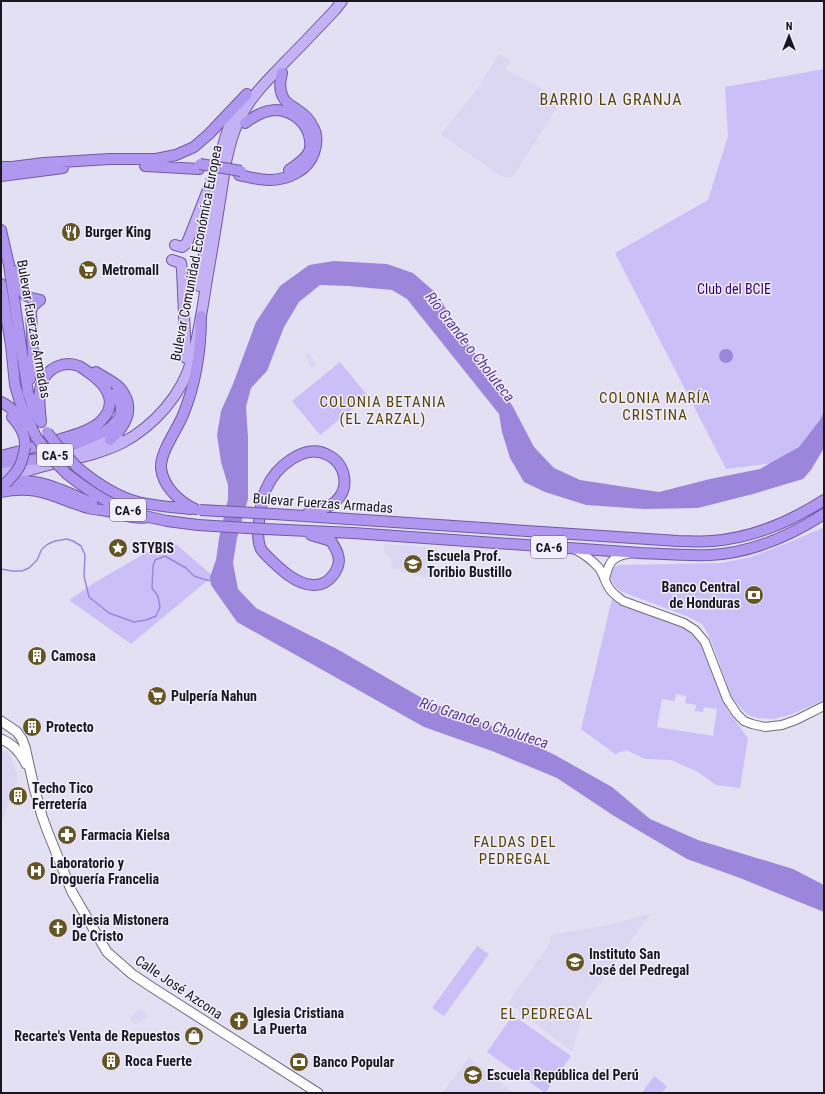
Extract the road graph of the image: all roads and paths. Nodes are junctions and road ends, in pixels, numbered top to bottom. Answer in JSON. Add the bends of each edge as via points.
{"nodes":[{"id":1,"x":334,"y":1,"type":"edge"},
{"id":2,"x":342,"y":1,"type":"edge"},
{"id":3,"x":317,"y":29,"type":"junction"},
{"id":4,"x":282,"y":73,"type":"junction"},
{"id":5,"x":247,"y":94,"type":"junction"},
{"id":6,"x":284,"y":98,"type":"junction"},
{"id":7,"x":277,"y":110,"type":"junction"},
{"id":8,"x":245,"y":123,"type":"junction"},
{"id":9,"x":131,"y":160,"type":"junction"},
{"id":10,"x":223,"y":161,"type":"junction"},
{"id":11,"x":1,"y":167,"type":"edge"},
{"id":12,"x":199,"y":167,"type":"junction"},
{"id":13,"x":240,"y":173,"type":"junction"},
{"id":14,"x":1,"y":176,"type":"edge"},
{"id":15,"x":4,"y":239,"type":"edge"},
{"id":16,"x":175,"y":245,"type":"dead end"},
{"id":17,"x":172,"y":260,"type":"dead end"},
{"id":18,"x":1,"y":284,"type":"edge"},
{"id":19,"x":5,"y":308,"type":"junction"},
{"id":20,"x":201,"y":316,"type":"junction"},
{"id":21,"x":1,"y":326,"type":"edge"},
{"id":22,"x":186,"y":358,"type":"junction"},
{"id":23,"x":100,"y":381,"type":"junction"},
{"id":24,"x":28,"y":393,"type":"junction"},
{"id":25,"x":1,"y":402,"type":"edge"},
{"id":26,"x":1,"y":408,"type":"edge"},
{"id":27,"x":40,"y":420,"type":"junction"},
{"id":28,"x":36,"y":436,"type":"junction"},
{"id":29,"x":110,"y":440,"type":"junction"},
{"id":30,"x":1,"y":456,"type":"edge"},
{"id":31,"x":54,"y":456,"type":"junction"},
{"id":32,"x":40,"y":459,"type":"junction"},
{"id":33,"x":1,"y":463,"type":"edge"},
{"id":34,"x":2,"y":484,"type":"edge"},
{"id":35,"x":824,"y":500,"type":"edge"},
{"id":36,"x":197,"y":510,"type":"junction"},
{"id":37,"x":115,"y":512,"type":"junction"},
{"id":38,"x":824,"y":514,"type":"edge"},
{"id":39,"x":300,"y":515,"type":"junction"},
{"id":40,"x":149,"y":517,"type":"junction"},
{"id":41,"x":267,"y":529,"type":"junction"},
{"id":42,"x":573,"y":549,"type":"junction"},
{"id":43,"x":640,"y":553,"type":"junction"},
{"id":44,"x":605,"y":579,"type":"junction"},
{"id":45,"x":824,"y":706,"type":"edge"},
{"id":46,"x":1,"y":721,"type":"edge"},
{"id":47,"x":1,"y":739,"type":"edge"},
{"id":48,"x":31,"y":777,"type":"junction"},
{"id":49,"x":318,"y":1093,"type":"edge"}],
"edges":[{"from":1,"to":5,"type":"main road","name":"Bulevar Comunidad Económica Europea"},
{"from":2,"to":3,"type":"main road","name":"Bulevar Comunidad Económica Europea"},
{"from":3,"to":4,"type":"main road","via":[[310,45]]},
{"from":3,"to":10,"type":"main road","name":"Bulevar Comunidad Económica Europea","via":[[253,97],[236,125]]},
{"from":4,"to":6,"type":"highway","via":[[280,82]]},
{"from":4,"to":8,"type":"main road","via":[[264,93]]},
{"from":5,"to":9,"type":"highway","via":[[194,147],[176,155]]},
{"from":5,"to":10,"type":"main road","name":"Bulevar Comunidad Económica Europea","via":[[230,123],[224,142]]},
{"from":6,"to":7,"type":"highway"},
{"from":6,"to":13,"type":"highway","via":[[309,120],[314,128],[317,140],[312,158],[297,172],[278,179],[257,179]]},
{"from":7,"to":8,"type":"highway","via":[[255,116]]},
{"from":7,"to":13,"type":"highway","via":[[292,114],[303,123],[310,135],[311,147],[307,155],[287,171],[274,175]]},
{"from":8,"to":10,"type":"main road"},
{"from":9,"to":11,"type":"highway","via":[[51,162]]},
{"from":9,"to":12,"type":"highway","via":[[176,162]]},
{"from":10,"to":16,"type":"main road","via":[[187,243],[182,247]]},
{"from":10,"to":20,"type":"main road","name":"Bulevar Comunidad Económica Europea"},
{"from":10,"to":22,"type":"main road","name":"Bulevar Comunidad Económica Europea"},
{"from":12,"to":13,"type":"highway","bridge":true},
{"from":12,"to":14,"type":"highway","via":[[98,165]]},
{"from":15,"to":24,"type":"highway","name":"Bulevar Fuerzas Armadas","number":"CA-6"},
{"from":15,"to":24,"type":"highway","via":[[14,254],[16,275],[21,288],[26,295],[40,300],[31,311],[33,355]]},
{"from":17,"to":22,"type":"main road","via":[[181,263]]},
{"from":18,"to":19,"type":"highway","name":"Bulevar Fuerzas Armadas"},
{"from":19,"to":21,"type":"highway"},
{"from":19,"to":28,"type":"highway","name":"Bulevar Fuerzas Armadas","number":"CA-6","via":[[15,385]]},
{"from":20,"to":34,"type":"main road","name":"Bulevar Comunidad Económica Europea","via":[[192,360],[185,377],[168,405],[144,429],[104,450],[21,473]]},
{"from":20,"to":36,"type":"highway","via":[[199,355],[193,386],[183,416],[165,452],[161,469],[176,497]]},
{"from":22,"to":29,"type":"main road","name":"Bulevar Comunidad Económica Europea","via":[[175,385],[163,402],[139,425]]},
{"from":23,"to":27,"type":"highway","via":[[81,367],[72,364],[56,366],[49,371],[41,384]]},
{"from":23,"to":30,"type":"highway","via":[[110,398],[107,414],[101,422],[93,428]]},
{"from":23,"to":31,"type":"highway","via":[[112,388],[119,398],[120,417],[102,433]]},
{"from":24,"to":27,"type":"highway","name":"Bulevar Fuerzas Armadas","number":"CA-6"},
{"from":25,"to":28,"type":"highway","via":[[17,414]]},
{"from":26,"to":34,"type":"highway","bridge":true,"via":[[21,429],[25,447],[16,473]]},
{"from":27,"to":29,"type":"highway","via":[[35,399],[35,382],[54,362],[69,359],[78,361],[119,387],[125,396],[128,415],[120,430]]},
{"from":27,"to":36,"type":"highway","name":"Bulevar Fuerzas Armadas","number":"CA-6","bridge":true,"via":[[56,444],[77,467],[100,485],[137,502]]},
{"from":28,"to":40,"type":"highway","name":"Bulevar Fuerzas Armadas","number":"CA-6","bridge":true,"via":[[67,474],[123,509]]},
{"from":29,"to":31,"type":"main road","name":"Bulevar Comunidad Económica Europea","number":"CA-5"},
{"from":31,"to":32,"type":"main road","name":"Bulevar Comunidad Económica Europea","number":"CA-5"},
{"from":32,"to":33,"type":"highway"},
{"from":32,"to":34,"type":"main road","name":"Bulevar Comunidad Económica Europea","number":"CA-5","via":[[9,470]]},
{"from":34,"to":37,"type":"highway","via":[[10,490],[36,490],[89,508]]},
{"from":34,"to":37,"type":"highway","via":[[19,481],[45,483]]},
{"from":35,"to":39,"type":"highway","name":"Bulevar Fuerzas Armadas","number":"CA-6","via":[[806,512],[773,527],[743,537],[711,542]]},
{"from":36,"to":39,"type":"highway","name":"Bulevar Fuerzas Armadas","number":"CA-6","bridge":true},
{"from":37,"to":40,"type":"highway","via":[[132,517]]},
{"from":38,"to":43,"type":"highway","name":"Bulevar Fuerzas Armadas","number":"CA-6","via":[[790,534],[743,550],[712,555]]},
{"from":39,"to":41,"type":"highway","via":[[325,509],[341,495],[344,485],[344,473],[338,463],[317,451],[294,458],[282,466],[273,477],[260,506],[258,537],[261,549],[287,575],[304,583],[324,583],[331,578],[338,564],[338,556],[331,541]]},
{"from":40,"to":41,"type":"highway","name":"Bulevar Fuerzas Armadas","number":"CA-6","bridge":true,"via":[[198,525]]},
{"from":41,"to":42,"type":"highway","name":"Bulevar Fuerzas Armadas","number":"CA-6"},
{"from":42,"to":43,"type":"highway","name":"Bulevar Fuerzas Armadas","number":"CA-6"},
{"from":42,"to":44,"type":"street","via":[[592,561]]},
{"from":43,"to":44,"type":"street","via":[[625,554],[614,559],[609,564]]},
{"from":44,"to":45,"type":"street","via":[[615,595],[623,601],[684,623],[695,630],[705,642],[727,699],[744,721],[765,727],[782,725]]},
{"from":46,"to":48,"type":"main road","name":"Calle José Azcona","via":[[22,739]]},
{"from":47,"to":48,"type":"main road","name":"Calle José Azcona","via":[[19,753]]},
{"from":48,"to":49,"type":"main road","name":"Calle José Azcona","via":[[47,830],[72,892],[108,952],[142,981]]}]}
